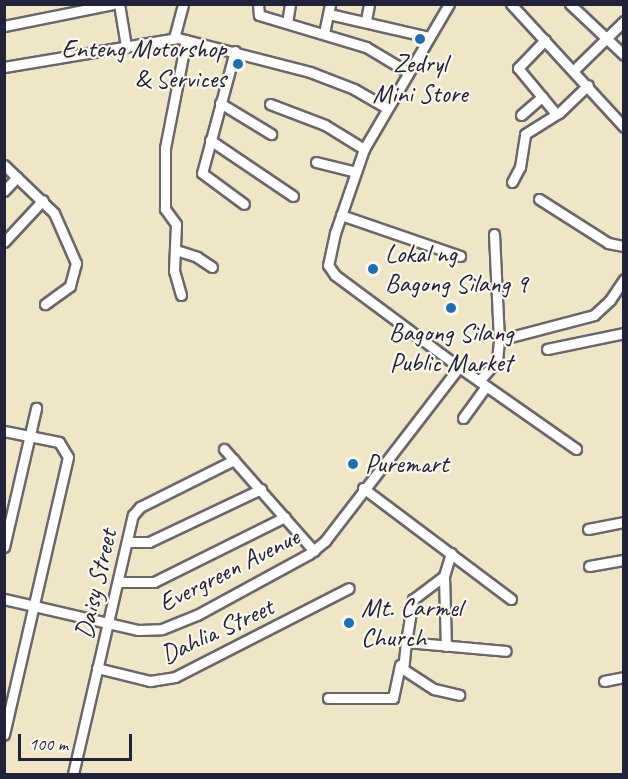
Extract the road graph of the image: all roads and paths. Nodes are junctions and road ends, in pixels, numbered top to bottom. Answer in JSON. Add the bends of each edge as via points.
{"nodes":[{"id":1,"x":113,"y":4,"type":"edge"},
{"id":2,"x":119,"y":4,"type":"edge"},
{"id":3,"x":183,"y":4,"type":"edge"},
{"id":4,"x":258,"y":4,"type":"edge"},
{"id":5,"x":290,"y":4,"type":"edge"},
{"id":6,"x":369,"y":4,"type":"edge"},
{"id":7,"x":449,"y":4,"type":"edge"},
{"id":8,"x":570,"y":4,"type":"edge"},
{"id":9,"x":518,"y":7,"type":"edge"},
{"id":10,"x":330,"y":9,"type":"edge"},
{"id":11,"x":366,"y":20,"type":"junction"},
{"id":12,"x":624,"y":21,"type":"edge"},
{"id":13,"x":287,"y":23,"type":"junction"},
{"id":14,"x":4,"y":26,"type":"edge"},
{"id":15,"x":324,"y":33,"type":"junction"},
{"id":16,"x":429,"y":37,"type":"junction"},
{"id":17,"x":174,"y":38,"type":"junction"},
{"id":18,"x":607,"y":39,"type":"junction"},
{"id":19,"x":186,"y":40,"type":"junction"},
{"id":20,"x":546,"y":40,"type":"junction"},
{"id":21,"x":126,"y":46,"type":"junction"},
{"id":22,"x":235,"y":51,"type":"junction"},
{"id":23,"x":624,"y":55,"type":"edge"},
{"id":24,"x":4,"y":67,"type":"edge"},
{"id":25,"x":574,"y":70,"type":"junction"},
{"id":26,"x":408,"y":72,"type":"junction"},
{"id":27,"x":588,"y":85,"type":"junction"},
{"id":28,"x":542,"y":97,"type":"junction"},
{"id":29,"x":220,"y":103,"type":"junction"},
{"id":30,"x":270,"y":104,"type":"dead end"},
{"id":31,"x":387,"y":108,"type":"junction"},
{"id":32,"x":556,"y":114,"type":"junction"},
{"id":33,"x":521,"y":115,"type":"dead end"},
{"id":34,"x":624,"y":127,"type":"edge"},
{"id":35,"x":271,"y":134,"type":"dead end"},
{"id":36,"x":210,"y":140,"type":"junction"},
{"id":37,"x":364,"y":149,"type":"junction"},
{"id":38,"x":316,"y":162,"type":"dead end"},
{"id":39,"x":4,"y":165,"type":"edge"},
{"id":40,"x":356,"y":172,"type":"junction"},
{"id":41,"x":17,"y":177,"type":"junction"},
{"id":42,"x":512,"y":182,"type":"dead end"},
{"id":43,"x":4,"y":191,"type":"edge"},
{"id":44,"x":294,"y":196,"type":"dead end"},
{"id":45,"x":539,"y":199,"type":"dead end"},
{"id":46,"x":43,"y":200,"type":"junction"},
{"id":47,"x":244,"y":204,"type":"dead end"},
{"id":48,"x":341,"y":215,"type":"junction"},
{"id":49,"x":494,"y":234,"type":"dead end"},
{"id":50,"x":4,"y":242,"type":"edge"},
{"id":51,"x":620,"y":247,"type":"edge"},
{"id":52,"x":176,"y":250,"type":"junction"},
{"id":53,"x":460,"y":256,"type":"dead end"},
{"id":54,"x":212,"y":267,"type":"dead end"},
{"id":55,"x":624,"y":279,"type":"edge"},
{"id":56,"x":181,"y":295,"type":"dead end"},
{"id":57,"x":45,"y":304,"type":"dead end"},
{"id":58,"x":623,"y":335,"type":"edge"},
{"id":59,"x":499,"y":340,"type":"junction"},
{"id":60,"x":547,"y":349,"type":"dead end"},
{"id":61,"x":459,"y":367,"type":"junction"},
{"id":62,"x":483,"y":384,"type":"junction"},
{"id":63,"x":36,"y":408,"type":"dead end"},
{"id":64,"x":463,"y":418,"type":"dead end"},
{"id":65,"x":4,"y":431,"type":"edge"},
{"id":66,"x":30,"y":437,"type":"junction"},
{"id":67,"x":224,"y":449,"type":"dead end"},
{"id":68,"x":576,"y":449,"type":"dead end"},
{"id":69,"x":234,"y":460,"type":"junction"},
{"id":70,"x":363,"y":488,"type":"junction"},
{"id":71,"x":261,"y":489,"type":"junction"},
{"id":72,"x":285,"y":517,"type":"junction"},
{"id":73,"x":8,"y":518,"type":"edge"},
{"id":74,"x":624,"y":522,"type":"edge"},
{"id":75,"x":588,"y":529,"type":"dead end"},
{"id":76,"x":128,"y":542,"type":"junction"},
{"id":77,"x":4,"y":547,"type":"edge"},
{"id":78,"x":314,"y":551,"type":"junction"},
{"id":79,"x":451,"y":553,"type":"junction"},
{"id":80,"x":624,"y":560,"type":"edge"},
{"id":81,"x":589,"y":566,"type":"dead end"},
{"id":82,"x":444,"y":576,"type":"junction"},
{"id":83,"x":118,"y":582,"type":"junction"},
{"id":84,"x":349,"y":588,"type":"dead end"},
{"id":85,"x":4,"y":599,"type":"edge"},
{"id":86,"x":511,"y":599,"type":"dead end"},
{"id":87,"x":36,"y":606,"type":"junction"},
{"id":88,"x":109,"y":624,"type":"junction"},
{"id":89,"x":406,"y":642,"type":"junction"},
{"id":90,"x":446,"y":646,"type":"junction"},
{"id":91,"x":507,"y":651,"type":"dead end"},
{"id":92,"x":400,"y":665,"type":"junction"},
{"id":93,"x":97,"y":668,"type":"junction"},
{"id":94,"x":624,"y":677,"type":"edge"},
{"id":95,"x":604,"y":681,"type":"dead end"},
{"id":96,"x":459,"y":695,"type":"dead end"},
{"id":97,"x":328,"y":698,"type":"dead end"},
{"id":98,"x":4,"y":735,"type":"edge"},
{"id":99,"x":73,"y":774,"type":"edge"}],
"edges":[{"from":1,"to":14,"type":"street"},
{"from":2,"to":21,"type":"street"},
{"from":3,"to":17,"type":"street"},
{"from":4,"to":13,"type":"street","via":[[258,14]]},
{"from":5,"to":13,"type":"street"},
{"from":6,"to":11,"type":"street"},
{"from":7,"to":16,"type":"street"},
{"from":8,"to":18,"type":"street"},
{"from":9,"to":20,"type":"street"},
{"from":10,"to":11,"type":"street"},
{"from":10,"to":15,"type":"street"},
{"from":11,"to":16,"type":"street"},
{"from":12,"to":18,"type":"street"},
{"from":13,"to":15,"type":"street"},
{"from":15,"to":26,"type":"street","via":[[366,47]]},
{"from":16,"to":26,"type":"street"},
{"from":17,"to":19,"type":"street"},
{"from":17,"to":21,"type":"street"},
{"from":18,"to":23,"type":"street"},
{"from":18,"to":25,"type":"street"},
{"from":19,"to":22,"type":"street"},
{"from":19,"to":52,"type":"street","via":[[165,148],[165,209],[176,224]]},
{"from":20,"to":25,"type":"street"},
{"from":20,"to":28,"type":"street","via":[[518,68]]},
{"from":21,"to":24,"type":"street"},
{"from":22,"to":29,"type":"street"},
{"from":22,"to":31,"type":"street","via":[[310,72],[354,89]]},
{"from":25,"to":27,"type":"street"},
{"from":26,"to":31,"type":"street"},
{"from":27,"to":32,"type":"street"},
{"from":27,"to":34,"type":"street"},
{"from":28,"to":32,"type":"street"},
{"from":28,"to":33,"type":"street"},
{"from":29,"to":35,"type":"street"},
{"from":29,"to":36,"type":"street"},
{"from":30,"to":37,"type":"street","via":[[325,125]]},
{"from":31,"to":37,"type":"street"},
{"from":32,"to":42,"type":"street","via":[[525,134],[520,167]]},
{"from":36,"to":44,"type":"street"},
{"from":36,"to":47,"type":"street","via":[[203,176]]},
{"from":37,"to":40,"type":"street"},
{"from":38,"to":40,"type":"street"},
{"from":39,"to":41,"type":"street"},
{"from":40,"to":48,"type":"street"},
{"from":41,"to":43,"type":"street"},
{"from":41,"to":46,"type":"street"},
{"from":45,"to":51,"type":"street"},
{"from":46,"to":50,"type":"street"},
{"from":46,"to":57,"type":"street","via":[[63,230],[77,270],[70,286]]},
{"from":48,"to":53,"type":"street"},
{"from":48,"to":61,"type":"street","via":[[328,262],[336,275]]},
{"from":49,"to":59,"type":"street"},
{"from":52,"to":54,"type":"street","via":[[198,257]]},
{"from":52,"to":56,"type":"street","via":[[174,271]]},
{"from":55,"to":59,"type":"street","via":[[594,315]]},
{"from":58,"to":60,"type":"street"},
{"from":59,"to":62,"type":"street","via":[[497,360]]},
{"from":61,"to":62,"type":"street"},
{"from":61,"to":70,"type":"street","name":"Evergreen Avenue"},
{"from":62,"to":64,"type":"street"},
{"from":62,"to":68,"type":"street"},
{"from":63,"to":66,"type":"street"},
{"from":65,"to":66,"type":"street"},
{"from":66,"to":73,"type":"street"},
{"from":66,"to":87,"type":"street","via":[[59,442],[68,457]]},
{"from":67,"to":69,"type":"street"},
{"from":69,"to":71,"type":"street"},
{"from":69,"to":76,"type":"street","name":"Daisy Street","via":[[140,507],[133,515]]},
{"from":70,"to":78,"type":"street","name":"Evergreen Avenue"},
{"from":70,"to":79,"type":"street"},
{"from":71,"to":72,"type":"street"},
{"from":71,"to":76,"type":"street","via":[[149,542]]},
{"from":72,"to":78,"type":"street"},
{"from":72,"to":83,"type":"street","via":[[154,582]]},
{"from":73,"to":77,"type":"street"},
{"from":74,"to":75,"type":"street"},
{"from":76,"to":83,"type":"street","name":"Daisy Street"},
{"from":78,"to":88,"type":"street","name":"Evergreen Avenue","via":[[178,624],[150,631]]},
{"from":79,"to":82,"type":"street"},
{"from":79,"to":86,"type":"street"},
{"from":80,"to":81,"type":"street"},
{"from":82,"to":89,"type":"street","via":[[412,599]]},
{"from":82,"to":90,"type":"street"},
{"from":83,"to":88,"type":"street","name":"Daisy Street"},
{"from":84,"to":93,"type":"street","name":"Dahlia Street","via":[[163,681]]},
{"from":85,"to":87,"type":"street","name":"Evergreen Avenue"},
{"from":87,"to":88,"type":"street","name":"Evergreen Avenue"},
{"from":87,"to":98,"type":"street"},
{"from":88,"to":93,"type":"street","name":"Daisy Street"},
{"from":89,"to":90,"type":"street"},
{"from":89,"to":92,"type":"street"},
{"from":90,"to":91,"type":"street"},
{"from":92,"to":96,"type":"street","via":[[434,689]]},
{"from":92,"to":97,"type":"street","via":[[393,698]]},
{"from":93,"to":99,"type":"street","name":"Daisy Street"},
{"from":94,"to":95,"type":"street"}]}
